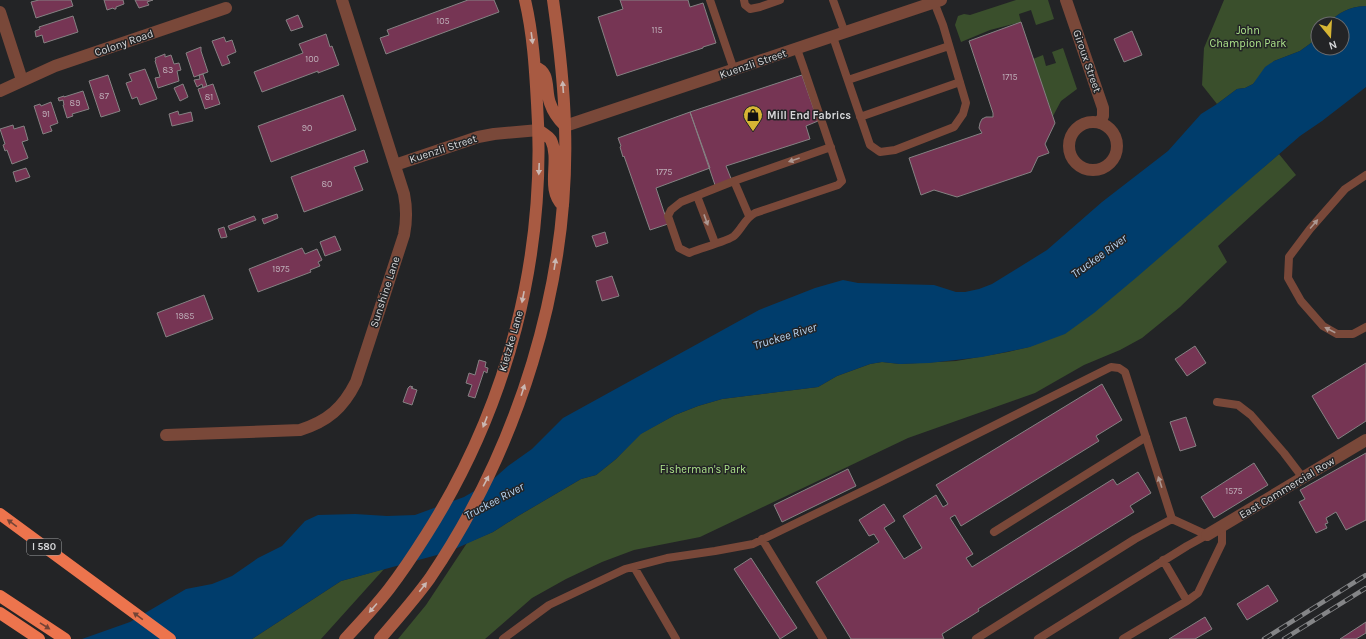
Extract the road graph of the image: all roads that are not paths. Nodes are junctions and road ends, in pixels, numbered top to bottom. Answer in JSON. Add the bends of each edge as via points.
{"nodes":[{"id":1,"x":342,"y":0,"type":"edge"},
{"id":2,"x":526,"y":0,"type":"edge"},
{"id":3,"x":553,"y":0,"type":"edge"},
{"id":4,"x":710,"y":0,"type":"edge"},
{"id":5,"x":744,"y":0,"type":"edge"},
{"id":6,"x":780,"y":0,"type":"edge"},
{"id":7,"x":833,"y":0,"type":"edge"},
{"id":8,"x":1066,"y":0,"type":"edge"},
{"id":9,"x":938,"y":1,"type":"edge"},
{"id":10,"x":226,"y":8,"type":"dead end"},
{"id":11,"x":0,"y":12,"type":"edge"},
{"id":12,"x":845,"y":33,"type":"junction"},
{"id":13,"x":833,"y":37,"type":"junction"},
{"id":14,"x":949,"y":46,"type":"junction"},
{"id":15,"x":797,"y":49,"type":"junction"},
{"id":16,"x":535,"y":67,"type":"junction"},
{"id":17,"x":734,"y":70,"type":"junction"},
{"id":18,"x":22,"y":80,"type":"junction"},
{"id":19,"x":848,"y":80,"type":"junction"},
{"id":20,"x":960,"y":82,"type":"junction"},
{"id":21,"x":0,"y":91,"type":"edge"},
{"id":22,"x":860,"y":116,"type":"junction"},
{"id":23,"x":1100,"y":123,"type":"dead end"},
{"id":24,"x":565,"y":126,"type":"junction"},
{"id":25,"x":539,"y":130,"type":"junction"},
{"id":26,"x":831,"y":147,"type":"junction"},
{"id":27,"x":395,"y":165,"type":"junction"},
{"id":28,"x":1366,"y":175,"type":"edge"},
{"id":29,"x":734,"y":181,"type":"junction"},
{"id":30,"x":697,"y":196,"type":"junction"},
{"id":31,"x":563,"y":206,"type":"junction"},
{"id":32,"x":749,"y":216,"type":"junction"},
{"id":33,"x":715,"y":243,"type":"junction"},
{"id":34,"x":1366,"y":327,"type":"edge"},
{"id":35,"x":1217,"y":402,"type":"dead end"},
{"id":36,"x":166,"y":434,"type":"dead end"},
{"id":37,"x":1146,"y":437,"type":"junction"},
{"id":38,"x":1366,"y":440,"type":"edge"},
{"id":39,"x":1303,"y":478,"type":"junction"},
{"id":40,"x":0,"y":514,"type":"edge"},
{"id":41,"x":1172,"y":519,"type":"junction"},
{"id":42,"x":1222,"y":526,"type":"junction"},
{"id":43,"x":994,"y":532,"type":"dead end"},
{"id":44,"x":1207,"y":534,"type":"junction"},
{"id":45,"x":762,"y":539,"type":"junction"},
{"id":46,"x":1163,"y":560,"type":"junction"},
{"id":47,"x":634,"y":567,"type":"junction"},
{"id":48,"x":0,"y":596,"type":"edge"},
{"id":49,"x":1187,"y":601,"type":"junction"},
{"id":50,"x":5,"y":617,"type":"edge"},
{"id":51,"x":39,"y":639,"type":"edge"},
{"id":52,"x":65,"y":639,"type":"edge"},
{"id":53,"x":170,"y":639,"type":"edge"},
{"id":54,"x":345,"y":639,"type":"edge"},
{"id":55,"x":380,"y":639,"type":"edge"},
{"id":56,"x":503,"y":639,"type":"edge"},
{"id":57,"x":676,"y":639,"type":"edge"},
{"id":58,"x":823,"y":639,"type":"edge"},
{"id":59,"x":976,"y":639,"type":"edge"},
{"id":60,"x":1038,"y":639,"type":"edge"},
{"id":61,"x":1123,"y":639,"type":"edge"}],
"edges":[{"from":1,"to":27,"type":"street","name":"Sunshine Lane"},
{"from":2,"to":16,"type":"main road","name":"Kietzke Lane","one_way":true},
{"from":24,"to":3,"type":"main road","one_way":true},
{"from":4,"to":17,"type":"lane"},
{"from":5,"to":6,"type":"lane","via":[[750,9]]},
{"from":7,"to":12,"type":"lane"},
{"from":8,"to":23,"type":"street","name":"Giroux Street","via":[[1103,108]]},
{"from":9,"to":12,"type":"street","name":"Kuenzli Street"},
{"from":9,"to":14,"type":"lane"},
{"from":10,"to":18,"type":"street","name":"Colony Road","via":[[55,66]]},
{"from":11,"to":18,"type":"street"},
{"from":12,"to":13,"type":"street","name":"Kuenzli Street"},
{"from":13,"to":15,"type":"street","name":"Kuenzli Street"},
{"from":13,"to":19,"type":"lane"},
{"from":14,"to":19,"type":"lane"},
{"from":14,"to":20,"type":"lane"},
{"from":15,"to":17,"type":"street","name":"Kuenzli Street"},
{"from":15,"to":26,"type":"lane"},
{"from":16,"to":24,"type":"main road","via":[[546,75],[549,101],[556,116]]},
{"from":16,"to":25,"type":"main road","name":"Kietzke Lane"},
{"from":17,"to":24,"type":"street","name":"Kuenzli Street"},
{"from":18,"to":21,"type":"street","name":"Colony Road"},
{"from":19,"to":22,"type":"lane"},
{"from":20,"to":22,"type":"lane"},
{"from":20,"to":22,"type":"lane","via":[[966,103],[963,114],[954,127],[895,150],[880,152],[870,145]]},
{"from":24,"to":31,"type":"main road"},
{"from":25,"to":27,"type":"street","name":"Kuenzli Street","via":[[478,137]]},
{"from":25,"to":31,"type":"main road","via":[[550,139],[554,153],[554,190],[557,200]]},
{"from":25,"to":54,"type":"main road","name":"Kietzke Lane","one_way":true,"via":[[539,179],[523,298],[493,400],[450,496],[418,548],[389,589]]},
{"from":26,"to":29,"type":"lane","one_way":true},
{"from":26,"to":32,"type":"lane","via":[[842,181],[838,185]]},
{"from":27,"to":36,"type":"street","name":"Sunshine Lane","via":[[407,207],[404,235],[356,382],[339,408],[328,418],[300,430]]},
{"from":34,"to":28,"type":"lane","one_way":true,"via":[[1353,334],[1337,334],[1323,326],[1301,301],[1288,278],[1289,257],[1310,229],[1345,189]]},
{"from":29,"to":30,"type":"lane"},
{"from":29,"to":32,"type":"lane"},
{"from":30,"to":33,"type":"lane","one_way":true},
{"from":30,"to":33,"type":"lane","via":[[681,202],[668,216],[679,248],[689,253]]},
{"from":55,"to":31,"type":"main road","one_way":true,"via":[[429,579],[456,537],[492,471],[534,358],[552,286]]},
{"from":32,"to":33,"type":"lane","via":[[732,238]]},
{"from":35,"to":39,"type":"lane","via":[[1238,405],[1251,415]]},
{"from":41,"to":37,"type":"lane","one_way":true},
{"from":37,"to":43,"type":"lane"},
{"from":37,"to":45,"type":"lane","via":[[1125,372],[1111,367]]},
{"from":38,"to":39,"type":"street","name":"East Commercial Row"},
{"from":39,"to":42,"type":"street","name":"East Commercial Row"},
{"from":53,"to":40,"type":"highway","number":"I 580","one_way":true},
{"from":41,"to":44,"type":"lane"},
{"from":41,"to":59,"type":"lane","via":[[1135,538]]},
{"from":42,"to":44,"type":"street","name":"East Commercial Row"},
{"from":42,"to":49,"type":"lane","via":[[1222,543],[1198,593]]},
{"from":44,"to":46,"type":"lane"},
{"from":45,"to":47,"type":"lane","via":[[753,544],[667,558]]},
{"from":45,"to":58,"type":"lane"},
{"from":46,"to":49,"type":"lane"},
{"from":46,"to":60,"type":"lane"},
{"from":47,"to":56,"type":"lane","via":[[549,605]]},
{"from":47,"to":57,"type":"lane"},
{"from":48,"to":52,"type":"highway","one_way":true},
{"from":49,"to":61,"type":"lane"},
{"from":50,"to":51,"type":"highway"}]}
